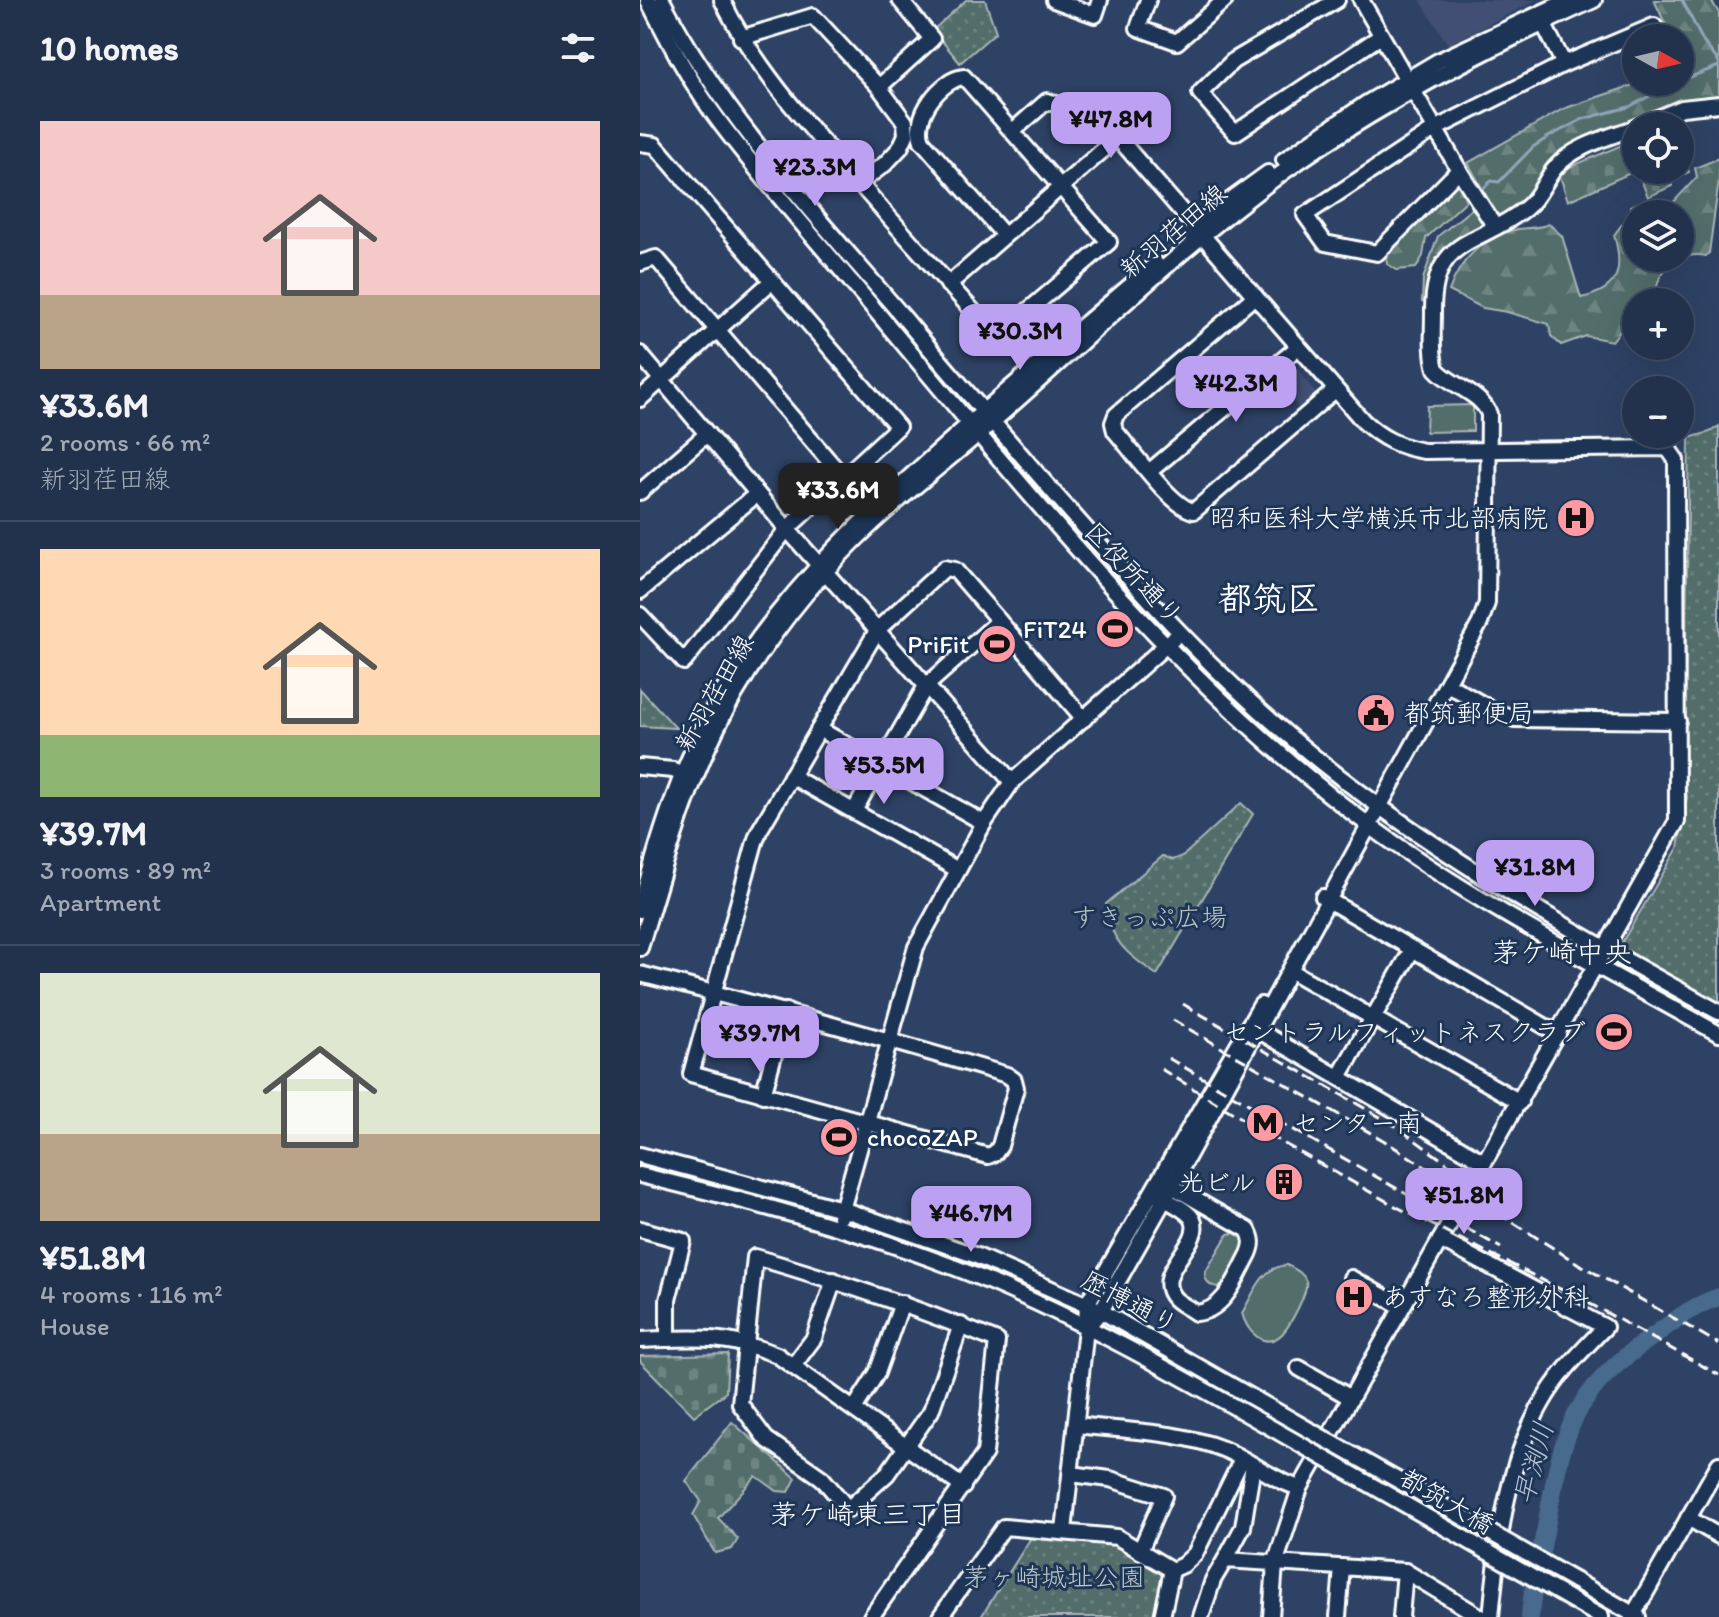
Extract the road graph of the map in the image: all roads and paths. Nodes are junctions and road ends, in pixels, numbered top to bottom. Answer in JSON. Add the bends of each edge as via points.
{"nodes":[{"id":1,"x":648,"y":0,"type":"edge"},
{"id":2,"x":662,"y":0,"type":"edge"},
{"id":3,"x":722,"y":0,"type":"edge"},
{"id":4,"x":1054,"y":0,"type":"edge"},
{"id":5,"x":1100,"y":0,"type":"edge"},
{"id":6,"x":1148,"y":0,"type":"edge"},
{"id":7,"x":1225,"y":0,"type":"edge"},
{"id":8,"x":1337,"y":0,"type":"edge"},
{"id":9,"x":1361,"y":0,"type":"edge"},
{"id":10,"x":1569,"y":0,"type":"edge"},
{"id":11,"x":1594,"y":0,"type":"edge"},
{"id":12,"x":905,"y":2,"type":"edge"},
{"id":13,"x":1543,"y":23,"type":"junction"},
{"id":14,"x":1381,"y":36,"type":"junction"},
{"id":15,"x":741,"y":38,"type":"junction"},
{"id":16,"x":1622,"y":40,"type":"edge"},
{"id":17,"x":1564,"y":64,"type":"junction"},
{"id":18,"x":1410,"y":84,"type":"junction"},
{"id":19,"x":879,"y":87,"type":"junction"},
{"id":20,"x":1719,"y":104,"type":"edge"},
{"id":21,"x":1672,"y":112,"type":"edge"},
{"id":22,"x":1435,"y":129,"type":"junction"},
{"id":23,"x":1013,"y":131,"type":"junction"},
{"id":24,"x":1622,"y":132,"type":"edge"},
{"id":25,"x":1117,"y":138,"type":"junction"},
{"id":26,"x":640,"y":143,"type":"edge"},
{"id":27,"x":1459,"y":170,"type":"junction"},
{"id":28,"x":859,"y":183,"type":"junction"},
{"id":29,"x":1061,"y":186,"type":"junction"},
{"id":30,"x":1495,"y":227,"type":"junction"},
{"id":31,"x":1199,"y":232,"type":"junction"},
{"id":32,"x":1004,"y":235,"type":"junction"},
{"id":33,"x":640,"y":263,"type":"edge"},
{"id":34,"x":772,"y":281,"type":"junction"},
{"id":35,"x":948,"y":285,"type":"junction"},
{"id":36,"x":1255,"y":296,"type":"junction"},
{"id":37,"x":717,"y":329,"type":"junction"},
{"id":38,"x":1298,"y":347,"type":"junction"},
{"id":39,"x":640,"y":354,"type":"edge"},
{"id":40,"x":662,"y":380,"type":"junction"},
{"id":41,"x":1335,"y":390,"type":"junction"},
{"id":42,"x":640,"y":399,"type":"edge"},
{"id":43,"x":988,"y":416,"type":"junction"},
{"id":44,"x":974,"y":429,"type":"junction"},
{"id":45,"x":707,"y":434,"type":"junction"},
{"id":46,"x":1488,"y":452,"type":"junction"},
{"id":47,"x":1150,"y":471,"type":"junction"},
{"id":48,"x":842,"y":476,"type":"junction"},
{"id":49,"x":640,"y":492,"type":"edge"},
{"id":50,"x":757,"y":494,"type":"junction"},
{"id":51,"x":787,"y":529,"type":"junction"},
{"id":52,"x":822,"y":567,"type":"junction"},
{"id":53,"x":640,"y":591,"type":"edge"},
{"id":54,"x":640,"y":615,"type":"edge"},
{"id":55,"x":999,"y":621,"type":"junction"},
{"id":56,"x":878,"y":629,"type":"junction"},
{"id":57,"x":1179,"y":633,"type":"junction"},
{"id":58,"x":1167,"y":645,"type":"junction"},
{"id":59,"x":1449,"y":685,"type":"junction"},
{"id":60,"x":926,"y":686,"type":"junction"},
{"id":61,"x":1084,"y":719,"type":"junction"},
{"id":62,"x":1678,"y":721,"type":"junction"},
{"id":63,"x":819,"y":729,"type":"junction"},
{"id":64,"x":881,"y":764,"type":"junction"},
{"id":65,"x":640,"y":767,"type":"edge"},
{"id":66,"x":688,"y":776,"type":"junction"},
{"id":67,"x":791,"y":776,"type":"junction"},
{"id":68,"x":1012,"y":782,"type":"junction"},
{"id":69,"x":1380,"y":807,"type":"junction"},
{"id":70,"x":854,"y":811,"type":"junction"},
{"id":71,"x":984,"y":823,"type":"junction"},
{"id":72,"x":1367,"y":823,"type":"junction"},
{"id":73,"x":958,"y":870,"type":"junction"},
{"id":74,"x":1326,"y":899,"type":"junction"},
{"id":75,"x":640,"y":910,"type":"edge"},
{"id":76,"x":640,"y":948,"type":"edge"},
{"id":77,"x":1412,"y":950,"type":"junction"},
{"id":78,"x":1606,"y":950,"type":"junction"},
{"id":79,"x":1597,"y":965,"type":"junction"},
{"id":80,"x":1291,"y":971,"type":"junction"},
{"id":81,"x":640,"y":974,"type":"edge"},
{"id":82,"x":713,"y":991,"type":"junction"},
{"id":83,"x":786,"y":1011,"type":"junction"},
{"id":84,"x":1719,"y":1012,"type":"edge"},
{"id":85,"x":1371,"y":1018,"type":"junction"},
{"id":86,"x":1253,"y":1027,"type":"junction"},
{"id":87,"x":1558,"y":1034,"type":"junction"},
{"id":88,"x":1719,"y":1034,"type":"edge"},
{"id":89,"x":889,"y":1040,"type":"junction"},
{"id":90,"x":1339,"y":1077,"type":"junction"},
{"id":91,"x":763,"y":1095,"type":"junction"},
{"id":92,"x":1520,"y":1102,"type":"junction"},
{"id":93,"x":866,"y":1122,"type":"junction"},
{"id":94,"x":640,"y":1155,"type":"edge"},
{"id":95,"x":1484,"y":1162,"type":"junction"},
{"id":96,"x":640,"y":1175,"type":"edge"},
{"id":97,"x":1162,"y":1189,"type":"junction"},
{"id":98,"x":842,"y":1209,"type":"junction"},
{"id":99,"x":837,"y":1228,"type":"junction"},
{"id":100,"x":640,"y":1229,"type":"edge"},
{"id":101,"x":1440,"y":1240,"type":"junction"},
{"id":102,"x":834,"y":1280,"type":"junction"},
{"id":103,"x":1354,"y":1280,"type":"dead end"},
{"id":104,"x":902,"y":1303,"type":"junction"},
{"id":105,"x":1094,"y":1307,"type":"junction"},
{"id":106,"x":1402,"y":1307,"type":"junction"},
{"id":107,"x":961,"y":1325,"type":"junction"},
{"id":108,"x":1086,"y":1328,"type":"junction"},
{"id":109,"x":668,"y":1339,"type":"junction"},
{"id":110,"x":640,"y":1340,"type":"edge"},
{"id":111,"x":746,"y":1343,"type":"junction"},
{"id":112,"x":793,"y":1366,"type":"junction"},
{"id":113,"x":1299,"y":1368,"type":"dead end"},
{"id":114,"x":1351,"y":1398,"type":"junction"},
{"id":115,"x":854,"y":1409,"type":"junction"},
{"id":116,"x":1077,"y":1425,"type":"junction"},
{"id":117,"x":1311,"y":1431,"type":"joint"},
{"id":118,"x":1303,"y":1446,"type":"joint"},
{"id":119,"x":906,"y":1447,"type":"junction"},
{"id":120,"x":1248,"y":1462,"type":"junction"},
{"id":121,"x":1719,"y":1464,"type":"edge"},
{"id":122,"x":1071,"y":1474,"type":"junction"},
{"id":123,"x":963,"y":1487,"type":"junction"},
{"id":124,"x":1300,"y":1488,"type":"junction"},
{"id":125,"x":1688,"y":1518,"type":"junction"},
{"id":126,"x":1064,"y":1531,"type":"junction"},
{"id":127,"x":1719,"y":1536,"type":"edge"},
{"id":128,"x":1140,"y":1551,"type":"junction"},
{"id":129,"x":1225,"y":1560,"type":"junction"},
{"id":130,"x":1275,"y":1564,"type":"junction"},
{"id":131,"x":1342,"y":1567,"type":"junction"},
{"id":132,"x":1172,"y":1570,"type":"junction"},
{"id":133,"x":1405,"y":1571,"type":"junction"},
{"id":134,"x":1635,"y":1616,"type":"edge"},
{"id":135,"x":871,"y":1617,"type":"edge"},
{"id":136,"x":940,"y":1617,"type":"edge"},
{"id":137,"x":1162,"y":1617,"type":"edge"},
{"id":138,"x":1201,"y":1617,"type":"edge"},
{"id":139,"x":1271,"y":1617,"type":"edge"},
{"id":140,"x":1338,"y":1617,"type":"edge"},
{"id":141,"x":1401,"y":1617,"type":"edge"},
{"id":142,"x":1481,"y":1617,"type":"edge"},
{"id":143,"x":1491,"y":1617,"type":"edge"},
{"id":144,"x":1601,"y":1617,"type":"edge"}],
"edges":[{"from":1,"to":44,"type":"street","name":"区役所通り","via":[[719,122]]},
{"from":2,"to":43,"type":"street","name":"区役所通り","via":[[735,119]]},
{"from":3,"to":15,"type":"street"},
{"from":4,"to":5,"type":"street","via":[[1095,15]]},
{"from":6,"to":7,"type":"street","via":[[1138,28],[1177,42]]},
{"from":8,"to":14,"type":"street","via":[[1233,61],[1200,93],[1235,133]]},
{"from":9,"to":14,"type":"street"},
{"from":10,"to":18,"type":"street","name":"新羽荏田線","via":[[1438,61]]},
{"from":11,"to":13,"type":"street","name":"新羽荏田線"},
{"from":12,"to":19,"type":"street","via":[[932,39]]},
{"from":13,"to":17,"type":"street"},
{"from":13,"to":18,"type":"street","name":"新羽荏田線"},
{"from":14,"to":18,"type":"street"},
{"from":15,"to":19,"type":"street","via":[[813,16]]},
{"from":15,"to":28,"type":"street"},
{"from":16,"to":17,"type":"street"},
{"from":17,"to":22,"type":"street"},
{"from":18,"to":22,"type":"street"},
{"from":18,"to":31,"type":"street","name":"新羽荏田線"},
{"from":19,"to":28,"type":"street","via":[[905,122],[906,135],[885,164]]},
{"from":20,"to":21,"type":"street"},
{"from":22,"to":27,"type":"street"},
{"from":22,"to":27,"type":"street","via":[[1305,215],[1325,243],[1377,253]]},
{"from":23,"to":25,"type":"street","via":[[1047,101],[1100,117]]},
{"from":23,"to":29,"type":"street"},
{"from":23,"to":32,"type":"street","via":[[964,77],[936,93],[919,134]]},
{"from":24,"to":30,"type":"street","via":[[1570,154],[1528,207]]},
{"from":25,"to":29,"type":"street"},
{"from":25,"to":31,"type":"street"},
{"from":26,"to":34,"type":"street","via":[[655,145]]},
{"from":27,"to":30,"type":"street"},
{"from":28,"to":35,"type":"street"},
{"from":29,"to":32,"type":"street"},
{"from":29,"to":35,"type":"street","via":[[1109,242],[997,337]]},
{"from":30,"to":46,"type":"street","via":[[1447,256],[1438,270],[1433,300],[1436,369],[1484,403],[1489,414]]},
{"from":31,"to":36,"type":"street"},
{"from":31,"to":43,"type":"street","name":"新羽荏田線"},
{"from":32,"to":35,"type":"street"},
{"from":33,"to":37,"type":"street","via":[[656,258]]},
{"from":34,"to":37,"type":"street"},
{"from":34,"to":48,"type":"street","via":[[898,427]]},
{"from":36,"to":38,"type":"street"},
{"from":36,"to":47,"type":"street","via":[[1116,415],[1115,431]]},
{"from":37,"to":40,"type":"street"},
{"from":37,"to":48,"type":"street"},
{"from":38,"to":41,"type":"street"},
{"from":38,"to":47,"type":"street"},
{"from":39,"to":40,"type":"street"},
{"from":40,"to":42,"type":"street"},
{"from":40,"to":45,"type":"street"},
{"from":41,"to":46,"type":"street","via":[[1370,428],[1404,448]]},
{"from":41,"to":47,"type":"street","via":[[1194,511],[1180,505]]},
{"from":43,"to":44,"type":"street","name":"新羽荏田線"},
{"from":43,"to":57,"type":"street","name":"区役所通り"},
{"from":44,"to":52,"type":"street","name":"新羽荏田線"},
{"from":44,"to":58,"type":"street","name":"区役所通り"},
{"from":45,"to":49,"type":"street"},
{"from":45,"to":50,"type":"street"},
{"from":46,"to":59,"type":"street","via":[[1487,603]]},
{"from":46,"to":62,"type":"street","via":[[1664,448],[1673,454]]},
{"from":48,"to":51,"type":"street"},
{"from":50,"to":51,"type":"street"},
{"from":50,"to":53,"type":"street"},
{"from":51,"to":52,"type":"street"},
{"from":51,"to":54,"type":"street","via":[[684,662]]},
{"from":52,"to":56,"type":"street"},
{"from":52,"to":66,"type":"street","name":"新羽荏田線","via":[[752,668]]},
{"from":55,"to":56,"type":"street","via":[[955,570],[945,568]]},
{"from":55,"to":60,"type":"street"},
{"from":55,"to":61,"type":"street"},
{"from":56,"to":60,"type":"street"},
{"from":56,"to":63,"type":"street"},
{"from":57,"to":58,"type":"street"},
{"from":57,"to":69,"type":"street","name":"区役所通り","via":[[1288,735]]},
{"from":58,"to":61,"type":"street"},
{"from":58,"to":72,"type":"street","name":"区役所通り","via":[[1277,752]]},
{"from":59,"to":62,"type":"street","via":[[1515,719]]},
{"from":59,"to":69,"type":"street"},
{"from":60,"to":64,"type":"street"},
{"from":60,"to":68,"type":"street"},
{"from":61,"to":68,"type":"street"},
{"from":62,"to":78,"type":"street","via":[[1677,821]]},
{"from":63,"to":64,"type":"street"},
{"from":63,"to":67,"type":"street"},
{"from":64,"to":70,"type":"street"},
{"from":64,"to":71,"type":"street"},
{"from":65,"to":66,"type":"street"},
{"from":66,"to":75,"type":"street","name":"新羽荏田線","via":[[662,830]]},
{"from":66,"to":76,"type":"street","name":"新羽荏田線"},
{"from":67,"to":70,"type":"street"},
{"from":67,"to":82,"type":"street","via":[[755,842]]},
{"from":68,"to":71,"type":"street"},
{"from":69,"to":72,"type":"street"},
{"from":69,"to":78,"type":"street","name":"区役所通り","via":[[1467,868]]},
{"from":70,"to":73,"type":"street"},
{"from":71,"to":73,"type":"street"},
{"from":72,"to":74,"type":"street"},
{"from":72,"to":79,"type":"street","name":"区役所通り","via":[[1454,885]]},
{"from":73,"to":89,"type":"street","via":[[916,947]]},
{"from":74,"to":77,"type":"street"},
{"from":74,"to":80,"type":"street"},
{"from":74,"to":86,"type":"street"},
{"from":77,"to":85,"type":"street"},
{"from":77,"to":87,"type":"street"},
{"from":78,"to":79,"type":"street"},
{"from":78,"to":84,"type":"street","name":"区役所通り"},
{"from":79,"to":87,"type":"street"},
{"from":79,"to":88,"type":"street","name":"区役所通り"},
{"from":80,"to":85,"type":"street"},
{"from":80,"to":86,"type":"street"},
{"from":81,"to":82,"type":"street"},
{"from":82,"to":83,"type":"street"},
{"from":82,"to":91,"type":"street","via":[[691,1074]]},
{"from":83,"to":89,"type":"street"},
{"from":83,"to":91,"type":"street"},
{"from":85,"to":90,"type":"street"},
{"from":85,"to":92,"type":"street"},
{"from":86,"to":90,"type":"street"},
{"from":86,"to":97,"type":"street"},
{"from":87,"to":92,"type":"street"},
{"from":89,"to":93,"type":"street"},
{"from":89,"to":93,"type":"street","via":[[1014,1080],[1004,1132],[1000,1146],[988,1156]]},
{"from":90,"to":95,"type":"street"},
{"from":91,"to":93,"type":"street"},
{"from":92,"to":95,"type":"street"},
{"from":93,"to":98,"type":"street"},
{"from":94,"to":98,"type":"street","name":"歴博通り"},
{"from":95,"to":101,"type":"street"},
{"from":96,"to":99,"type":"street","name":"歴博通り"},
{"from":97,"to":97,"type":"street","via":[[1251,1236],[1249,1254],[1222,1300],[1210,1310],[1196,1313],[1175,1299],[1168,1287],[1194,1223]]},
{"from":97,"to":105,"type":"street"},
{"from":98,"to":99,"type":"street"},
{"from":98,"to":105,"type":"street","name":"歴博通り","via":[[977,1256]]},
{"from":99,"to":108,"type":"street","name":"歴博通り","via":[[965,1272]]},
{"from":100,"to":109,"type":"street","via":[[683,1241],[668,1300]]},
{"from":101,"to":106,"type":"street"},
{"from":101,"to":143,"type":"street","via":[[1605,1327],[1571,1362],[1527,1430],[1503,1520]]},
{"from":102,"to":104,"type":"street"},
{"from":102,"to":111,"type":"street","via":[[755,1257]]},
{"from":102,"to":112,"type":"street","via":[[814,1338]]},
{"from":103,"to":106,"type":"street"},
{"from":104,"to":107,"type":"street"},
{"from":104,"to":115,"type":"street","via":[[877,1373]]},
{"from":105,"to":108,"type":"street"},
{"from":105,"to":117,"type":"street","name":"歴博通り"},
{"from":106,"to":114,"type":"street"},
{"from":107,"to":119,"type":"street","via":[[931,1411]]},
{"from":107,"to":123,"type":"street","via":[[997,1341],[985,1453]]},
{"from":108,"to":116,"type":"street"},
{"from":108,"to":118,"type":"street","name":"歴博通り"},
{"from":109,"to":110,"type":"street"},
{"from":109,"to":111,"type":"street"},
{"from":111,"to":112,"type":"street"},
{"from":111,"to":119,"type":"street","via":[[740,1404],[766,1439],[822,1478],[848,1509],[887,1474]]},
{"from":112,"to":115,"type":"street"},
{"from":113,"to":114,"type":"street"},
{"from":114,"to":124,"type":"street"},
{"from":115,"to":119,"type":"street"},
{"from":116,"to":120,"type":"street","via":[[1182,1438],[1216,1446]]},
{"from":116,"to":122,"type":"street"},
{"from":117,"to":134,"type":"street","name":"都筑大橋","bridge":true},
{"from":118,"to":144,"type":"street","name":"都筑大橋","bridge":true},
{"from":119,"to":123,"type":"street"},
{"from":120,"to":124,"type":"street"},
{"from":120,"to":129,"type":"street","via":[[1243,1527]]},
{"from":120,"to":132,"type":"street","via":[[1195,1554]]},
{"from":121,"to":125,"type":"street"},
{"from":122,"to":126,"type":"street"},
{"from":122,"to":128,"type":"street","via":[[1110,1479],[1164,1496]]},
{"from":123,"to":135,"type":"street"},
{"from":124,"to":130,"type":"street"},
{"from":125,"to":127,"type":"street"},
{"from":125,"to":134,"type":"street"},
{"from":126,"to":128,"type":"street","via":[[1117,1537]]},
{"from":126,"to":136,"type":"street","via":[[1004,1527]]},
{"from":128,"to":132,"type":"street"},
{"from":129,"to":130,"type":"street"},
{"from":129,"to":138,"type":"street"},
{"from":130,"to":131,"type":"street"},
{"from":130,"to":139,"type":"street"},
{"from":131,"to":133,"type":"street"},
{"from":131,"to":140,"type":"street"},
{"from":132,"to":137,"type":"street"},
{"from":133,"to":141,"type":"street"},
{"from":133,"to":142,"type":"street"}]}
